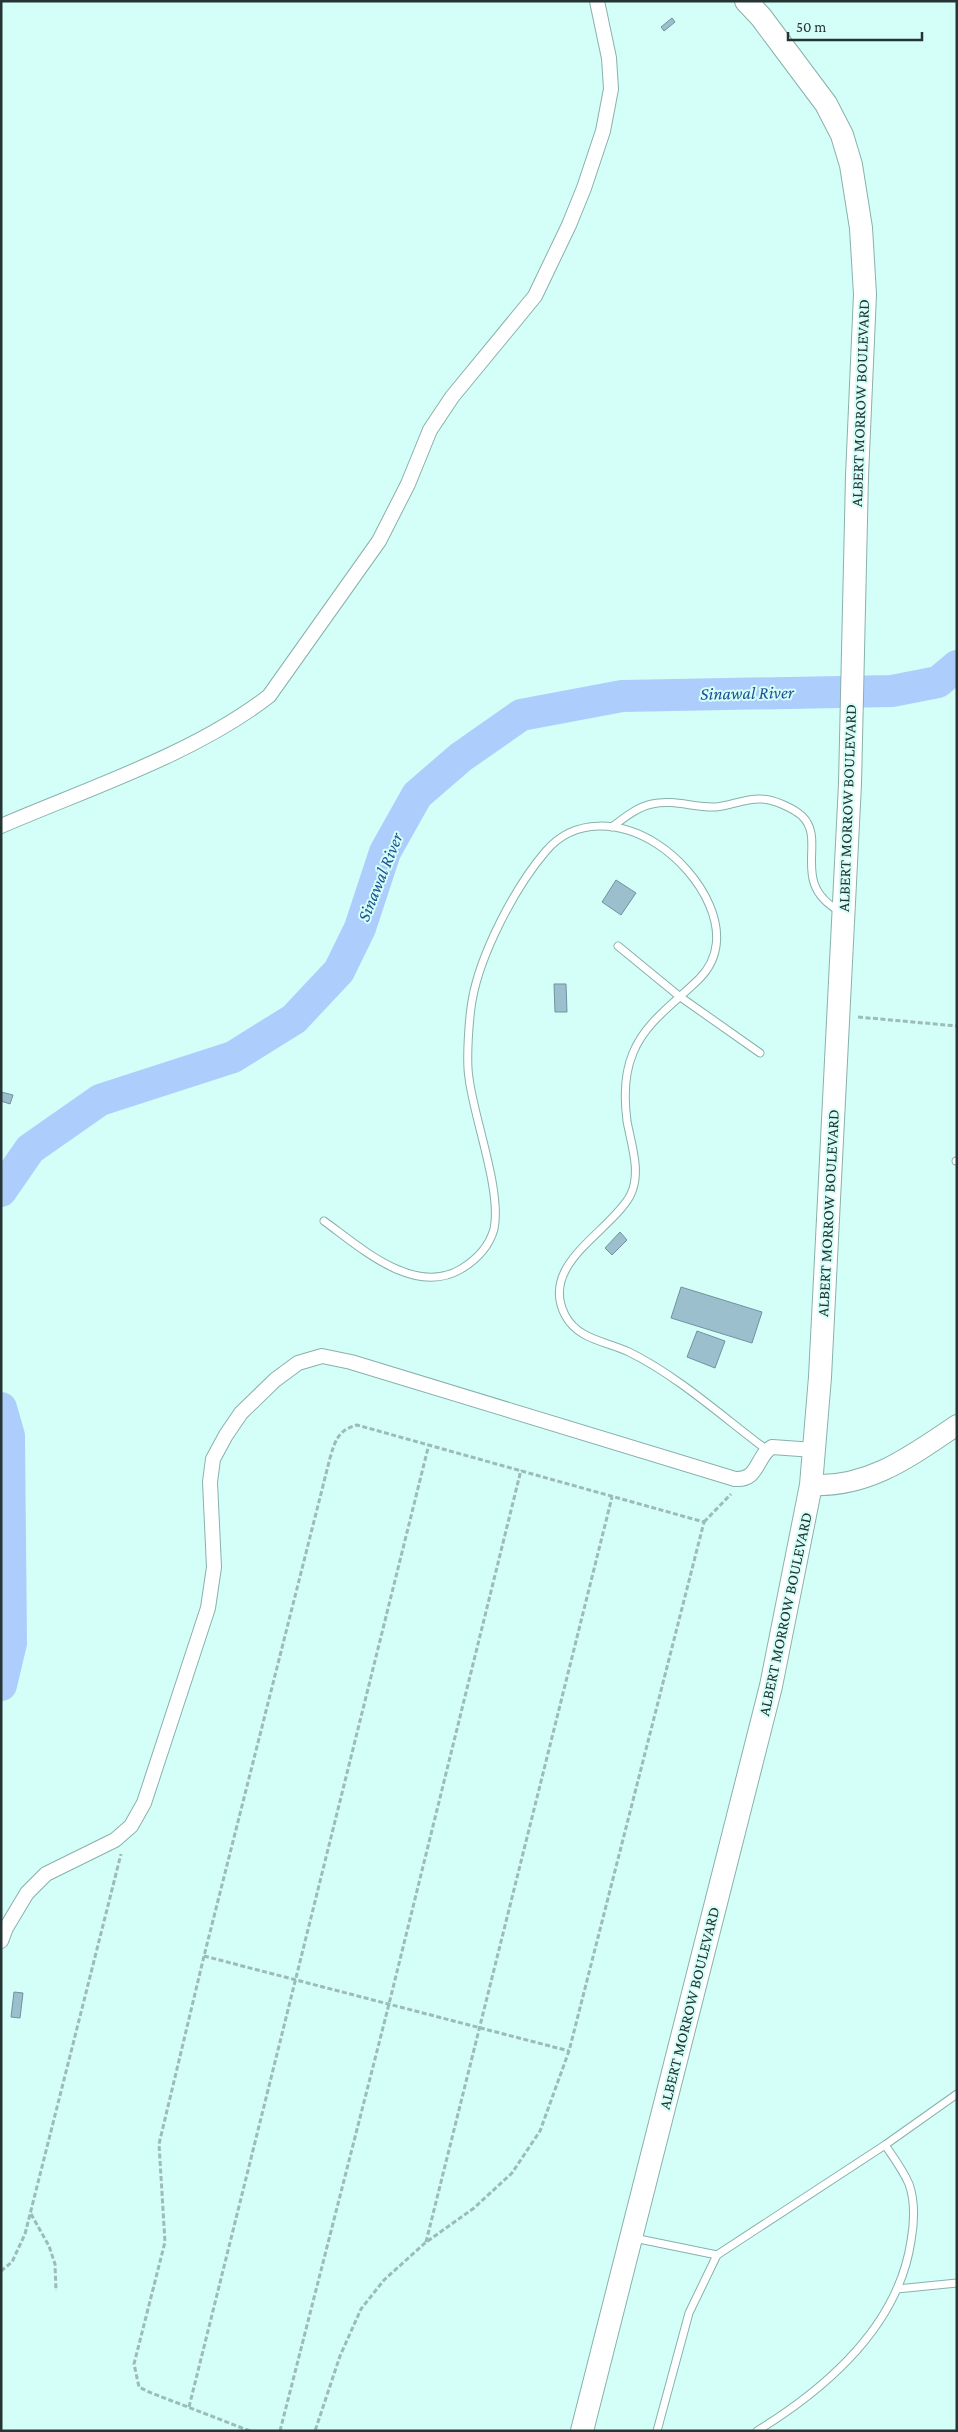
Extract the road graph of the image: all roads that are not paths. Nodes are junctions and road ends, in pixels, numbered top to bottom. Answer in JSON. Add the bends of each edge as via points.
{"nodes":[{"id":1,"x":597,"y":1,"type":"edge"},
{"id":2,"x":746,"y":1,"type":"edge"},
{"id":3,"x":1,"y":826,"type":"edge"},
{"id":4,"x":612,"y":827,"type":"junction"},
{"id":5,"x":843,"y":913,"type":"junction"},
{"id":6,"x":618,"y":946,"type":"dead end"},
{"id":7,"x":680,"y":996,"type":"junction"},
{"id":8,"x":760,"y":1053,"type":"dead end"},
{"id":9,"x":324,"y":1221,"type":"dead end"},
{"id":10,"x":957,"y":1425,"type":"edge"},
{"id":11,"x":767,"y":1450,"type":"junction"},
{"id":12,"x":814,"y":1450,"type":"junction"},
{"id":13,"x":811,"y":1484,"type":"junction"},
{"id":14,"x":1,"y":1941,"type":"edge"},
{"id":15,"x":957,"y":2094,"type":"edge"},
{"id":16,"x":884,"y":2145,"type":"junction"},
{"id":17,"x":631,"y":2237,"type":"junction"},
{"id":18,"x":717,"y":2255,"type":"junction"},
{"id":19,"x":957,"y":2283,"type":"edge"},
{"id":20,"x":898,"y":2289,"type":"junction"},
{"id":21,"x":582,"y":2431,"type":"edge"},
{"id":22,"x":657,"y":2431,"type":"edge"},
{"id":23,"x":757,"y":2431,"type":"edge"}],
"edges":[{"from":1,"to":3,"type":"street","via":[[609,58],[611,89],[603,131],[569,225],[535,296],[458,389],[430,430],[408,484],[379,541],[269,696],[245,715],[170,754]]},
{"from":2,"to":5,"type":"main road","name":"ALBERT MORROW BOULEVARD","via":[[826,104],[842,135],[851,165],[860,228],[865,294]]},
{"from":4,"to":5,"type":"lane","via":[[650,804],[673,802],[717,807],[761,799],[785,806],[803,817],[810,833],[812,878],[818,894]]},
{"from":4,"to":7,"type":"lane","via":[[642,836],[660,846],[701,889],[712,908],[717,940],[712,962],[701,978]]},
{"from":4,"to":9,"type":"lane","via":[[587,825],[558,836],[538,860],[514,895],[492,942],[472,1000],[468,1075],[496,1205],[493,1231],[479,1257],[456,1272],[433,1278],[401,1272]]},
{"from":5,"to":12,"type":"main road","name":"ALBERT MORROW BOULEVARD"},
{"from":6,"to":7,"type":"lane"},
{"from":7,"to":8,"type":"lane"},
{"from":7,"to":11,"type":"lane","via":[[634,1049],[625,1080],[627,1120],[635,1157],[632,1193],[608,1224],[570,1259],[562,1276],[560,1302],[566,1318],[576,1330],[628,1352],[676,1381]]},
{"from":10,"to":13,"type":"street","via":[[910,1457],[871,1477],[845,1484]]},
{"from":11,"to":12,"type":"street","via":[[778,1447]]},
{"from":11,"to":14,"type":"street","via":[[753,1474],[742,1479],[716,1474],[352,1362],[322,1356],[298,1363],[241,1413],[213,1459],[210,1498],[214,1567],[208,1608],[144,1803],[131,1826],[115,1840],[46,1874],[27,1893]]},
{"from":12,"to":13,"type":"main road","name":"ALBERT MORROW BOULEVARD"},
{"from":13,"to":17,"type":"main road","name":"ALBERT MORROW BOULEVARD","via":[[771,1686]]},
{"from":15,"to":16,"type":"lane"},
{"from":16,"to":18,"type":"lane"},
{"from":16,"to":20,"type":"lane","via":[[909,2186],[914,2222],[908,2260]]},
{"from":17,"to":18,"type":"lane"},
{"from":17,"to":21,"type":"main road","name":"ALBERT MORROW BOULEVARD"},
{"from":18,"to":22,"type":"lane","via":[[689,2313]]},
{"from":19,"to":20,"type":"lane"},
{"from":20,"to":23,"type":"lane","via":[[879,2324],[852,2356],[801,2402]]}]}
